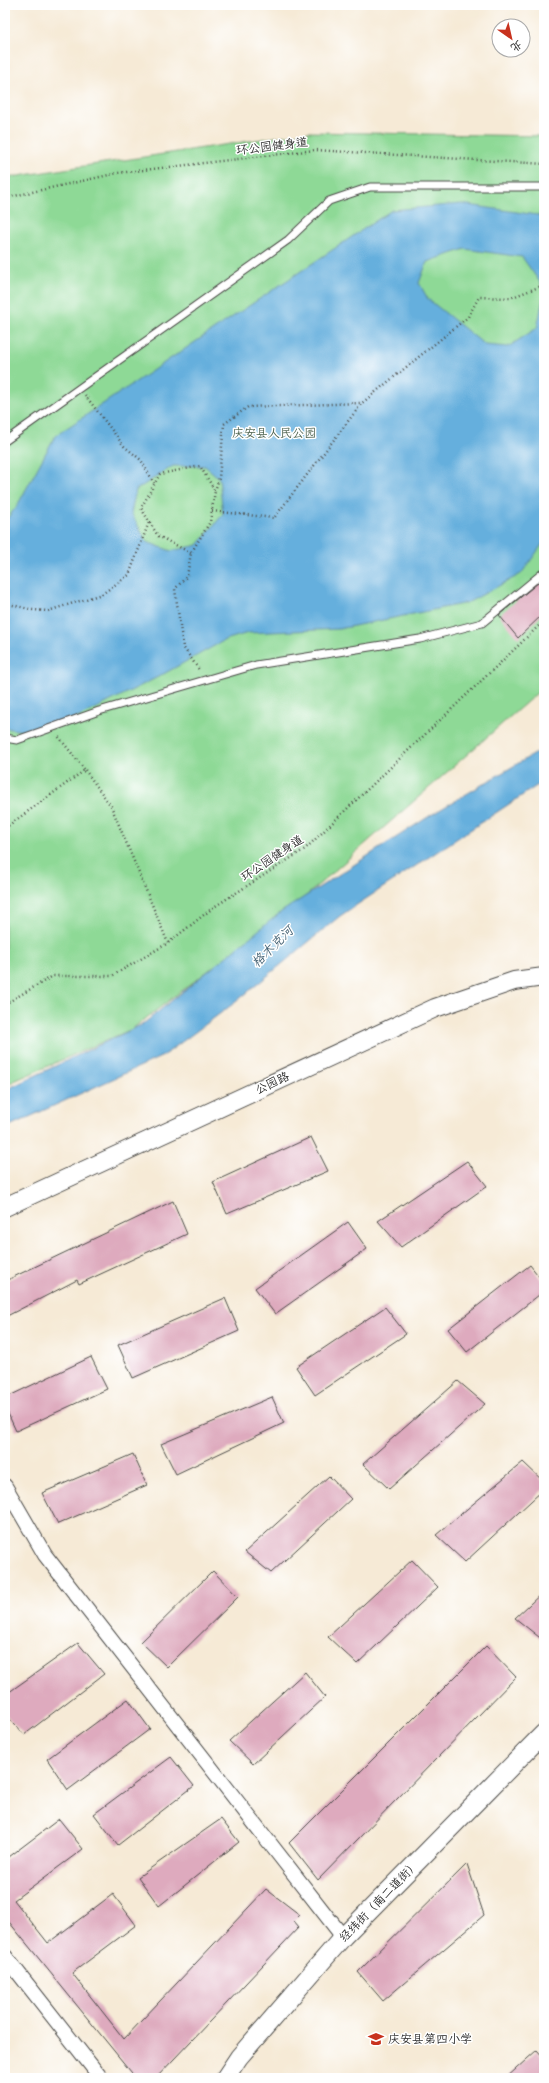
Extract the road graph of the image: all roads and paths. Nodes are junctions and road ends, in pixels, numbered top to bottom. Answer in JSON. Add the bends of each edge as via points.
{"nodes":[{"id":1,"x":544,"y":164,"type":"edge"},
{"id":2,"x":544,"y":187,"type":"edge"},
{"id":3,"x":5,"y":198,"type":"edge"},
{"id":4,"x":544,"y":285,"type":"edge"},
{"id":5,"x":80,"y":388,"type":"junction"},
{"id":6,"x":362,"y":403,"type":"junction"},
{"id":7,"x":5,"y":441,"type":"edge"},
{"id":8,"x":154,"y":484,"type":"junction"},
{"id":9,"x":215,"y":491,"type":"junction"},
{"id":10,"x":212,"y":511,"type":"junction"},
{"id":11,"x":149,"y":522,"type":"junction"},
{"id":12,"x":191,"y":553,"type":"junction"},
{"id":13,"x":544,"y":572,"type":"edge"},
{"id":14,"x":5,"y":603,"type":"edge"},
{"id":15,"x":544,"y":621,"type":"edge"},
{"id":16,"x":206,"y":680,"type":"junction"},
{"id":17,"x":52,"y":728,"type":"junction"},
{"id":18,"x":5,"y":738,"type":"edge"},
{"id":19,"x":85,"y":770,"type":"junction"},
{"id":20,"x":5,"y":828,"type":"edge"},
{"id":21,"x":168,"y":943,"type":"junction"},
{"id":22,"x":544,"y":977,"type":"edge"},
{"id":23,"x":5,"y":1004,"type":"edge"},
{"id":24,"x":5,"y":1207,"type":"edge"},
{"id":25,"x":5,"y":1486,"type":"edge"},
{"id":26,"x":544,"y":1733,"type":"edge"},
{"id":27,"x":342,"y":1938,"type":"junction"},
{"id":28,"x":5,"y":1956,"type":"edge"},
{"id":29,"x":101,"y":2078,"type":"edge"},
{"id":30,"x":225,"y":2078,"type":"edge"}],
"edges":[{"from":1,"to":3,"type":"path","name":"环公园健身道","via":[[315,150],[118,173]]},
{"from":2,"to":5,"type":"lane","via":[[370,187],[329,201],[288,240]]},
{"from":4,"to":6,"type":"path","via":[[510,298],[479,297],[468,317]]},
{"from":5,"to":7,"type":"lane"},
{"from":5,"to":8,"type":"path","via":[[124,446],[141,460]]},
{"from":6,"to":9,"type":"path","via":[[248,407],[224,424],[220,478]]},
{"from":6,"to":10,"type":"path","via":[[274,518]]},
{"from":8,"to":9,"type":"path","via":[[160,474],[200,466]]},
{"from":8,"to":11,"type":"path","via":[[141,508]]},
{"from":9,"to":10,"type":"path"},
{"from":10,"to":12,"type":"path","via":[[210,522]]},
{"from":11,"to":12,"type":"path","via":[[158,536]]},
{"from":11,"to":14,"type":"path","via":[[129,575],[102,594],[48,612]]},
{"from":12,"to":16,"type":"path","via":[[187,576],[175,589],[182,646]]},
{"from":13,"to":16,"type":"lane","via":[[482,624],[420,639],[256,665]]},
{"from":15,"to":21,"type":"path","name":"环公园健身道","via":[[305,849],[214,907]]},
{"from":16,"to":17,"type":"lane","via":[[99,711]]},
{"from":17,"to":18,"type":"lane","via":[[17,740]]},
{"from":17,"to":19,"type":"path"},
{"from":19,"to":20,"type":"path"},
{"from":19,"to":21,"type":"path","via":[[111,806]]},
{"from":21,"to":23,"type":"path","name":"环公园健身道","via":[[112,976],[52,976]]},
{"from":22,"to":24,"type":"street","name":"公园路","via":[[514,981],[435,1008]]},
{"from":25,"to":27,"type":"street","via":[[45,1555]]},
{"from":26,"to":27,"type":"street","name":"经纬街（南二道街）"},
{"from":27,"to":30,"type":"street","name":"经纬街（南二道街）","via":[[239,2057]]},
{"from":28,"to":29,"type":"street"}]}
